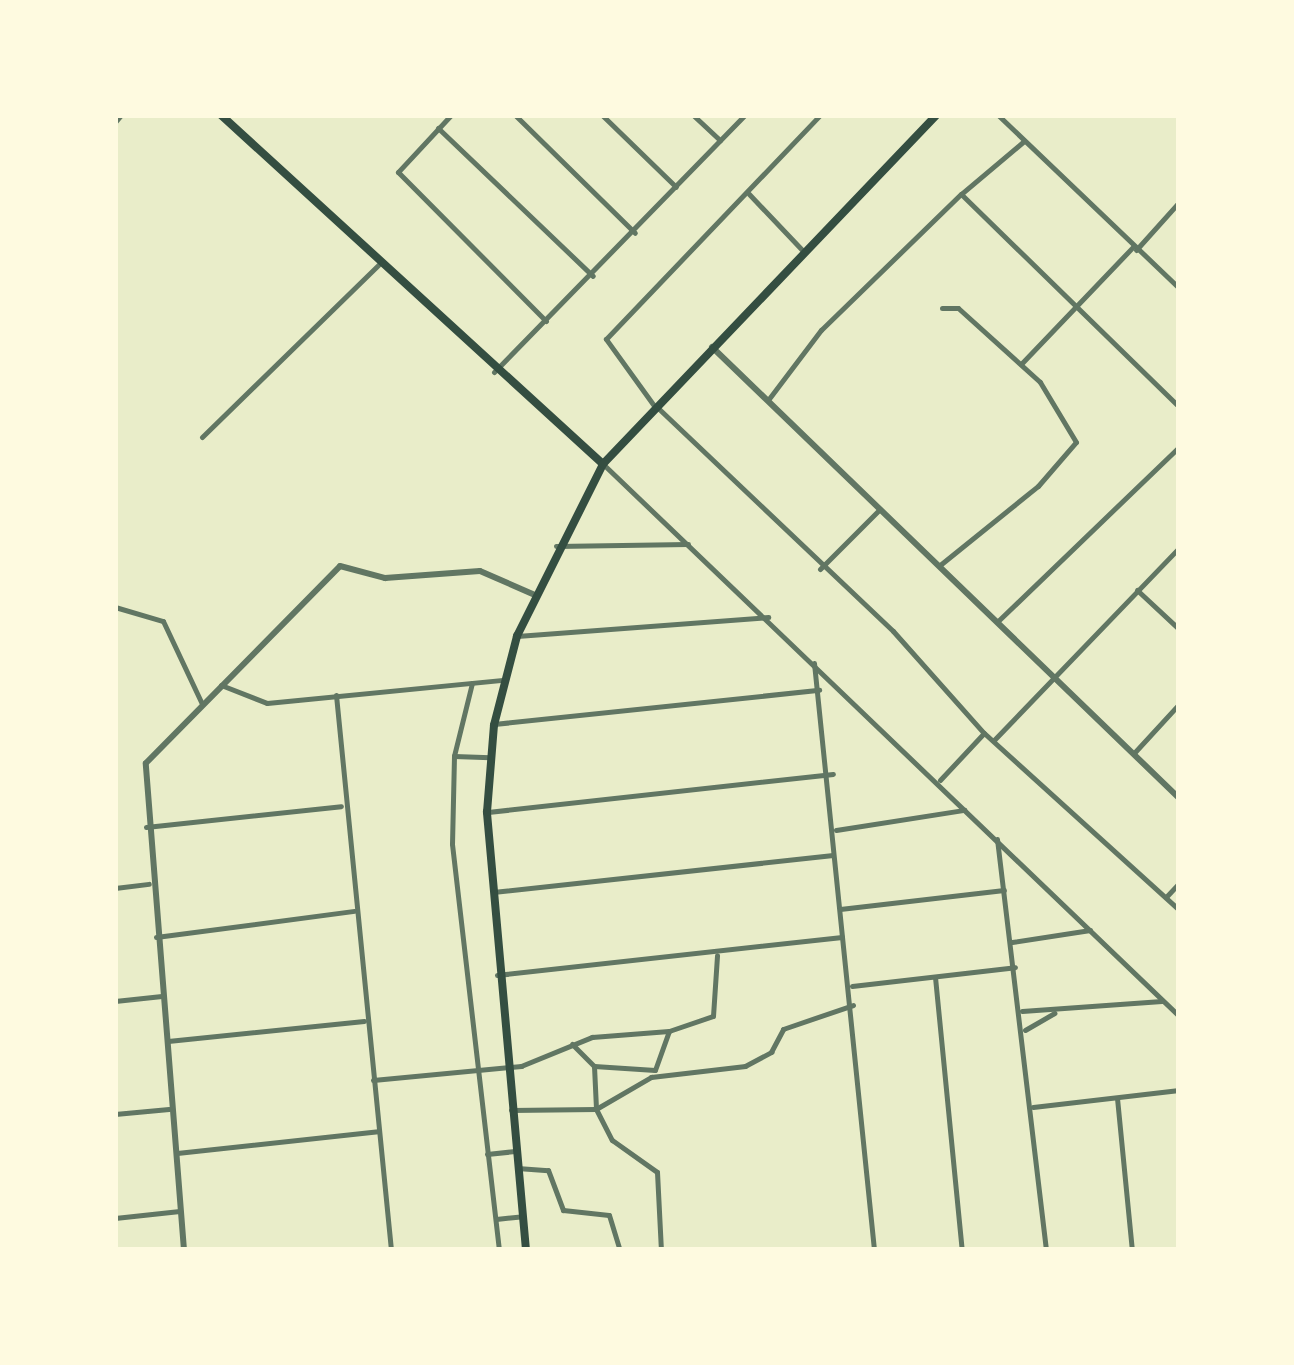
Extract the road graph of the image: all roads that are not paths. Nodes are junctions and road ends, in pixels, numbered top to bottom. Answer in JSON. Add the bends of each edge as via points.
{"nodes":[{"id":1,"x":121,"y":115,"type":"edge"},
{"id":2,"x":221,"y":115,"type":"edge"},
{"id":3,"x":451,"y":115,"type":"edge"},
{"id":4,"x":515,"y":115,"type":"edge"},
{"id":5,"x":602,"y":115,"type":"edge"},
{"id":6,"x":693,"y":115,"type":"edge"},
{"id":7,"x":745,"y":115,"type":"edge"},
{"id":8,"x":820,"y":115,"type":"edge"},
{"id":9,"x":936,"y":115,"type":"edge"},
{"id":10,"x":998,"y":115,"type":"edge"},
{"id":11,"x":115,"y":122,"type":"edge"},
{"id":12,"x":438,"y":128,"type":"junction"},
{"id":13,"x":720,"y":140,"type":"junction"},
{"id":14,"x":1024,"y":141,"type":"junction"},
{"id":15,"x":676,"y":187,"type":"junction"},
{"id":16,"x":749,"y":194,"type":"junction"},
{"id":17,"x":961,"y":194,"type":"junction"},
{"id":18,"x":1179,"y":202,"type":"edge"},
{"id":19,"x":635,"y":232,"type":"junction"},
{"id":20,"x":1135,"y":249,"type":"junction"},
{"id":21,"x":804,"y":254,"type":"junction"},
{"id":22,"x":378,"y":264,"type":"junction"},
{"id":23,"x":593,"y":276,"type":"junction"},
{"id":24,"x":1179,"y":288,"type":"edge"},
{"id":25,"x":1078,"y":307,"type":"junction"},
{"id":26,"x":942,"y":308,"type":"dead end"},
{"id":27,"x":546,"y":321,"type":"junction"},
{"id":28,"x":711,"y":346,"type":"junction"},
{"id":29,"x":1022,"y":364,"type":"junction"},
{"id":30,"x":494,"y":372,"type":"junction"},
{"id":31,"x":768,"y":400,"type":"junction"},
{"id":32,"x":656,"y":406,"type":"junction"},
{"id":33,"x":1179,"y":407,"type":"edge"},
{"id":34,"x":202,"y":437,"type":"dead end"},
{"id":35,"x":1179,"y":448,"type":"edge"},
{"id":36,"x":603,"y":464,"type":"junction"},
{"id":37,"x":882,"y":508,"type":"junction"},
{"id":38,"x":690,"y":544,"type":"junction"},
{"id":39,"x":556,"y":546,"type":"junction"},
{"id":40,"x":1179,"y":548,"type":"edge"},
{"id":41,"x":940,"y":566,"type":"junction"},
{"id":42,"x":820,"y":570,"type":"junction"},
{"id":43,"x":1138,"y":590,"type":"junction"},
{"id":44,"x":533,"y":594,"type":"junction"},
{"id":45,"x":115,"y":607,"type":"edge"},
{"id":46,"x":768,"y":617,"type":"junction"},
{"id":47,"x":998,"y":620,"type":"junction"},
{"id":48,"x":1179,"y":629,"type":"edge"},
{"id":49,"x":517,"y":636,"type":"junction"},
{"id":50,"x":814,"y":664,"type":"junction"},
{"id":51,"x":1056,"y":676,"type":"junction"},
{"id":52,"x":503,"y":680,"type":"junction"},
{"id":53,"x":472,"y":683,"type":"junction"},
{"id":54,"x":222,"y":685,"type":"junction"},
{"id":55,"x":819,"y":690,"type":"junction"},
{"id":56,"x":336,"y":695,"type":"junction"},
{"id":57,"x":202,"y":704,"type":"junction"},
{"id":58,"x":1179,"y":704,"type":"edge"},
{"id":59,"x":494,"y":724,"type":"junction"},
{"id":60,"x":984,"y":733,"type":"junction"},
{"id":61,"x":994,"y":740,"type":"junction"},
{"id":62,"x":1134,"y":752,"type":"junction"},
{"id":63,"x":454,"y":756,"type":"junction"},
{"id":64,"x":490,"y":757,"type":"junction"},
{"id":65,"x":832,"y":774,"type":"junction"},
{"id":66,"x":940,"y":780,"type":"junction"},
{"id":67,"x":1179,"y":798,"type":"edge"},
{"id":68,"x":342,"y":806,"type":"junction"},
{"id":69,"x":964,"y":810,"type":"junction"},
{"id":70,"x":487,"y":812,"type":"junction"},
{"id":71,"x":146,"y":828,"type":"junction"},
{"id":72,"x":836,"y":830,"type":"junction"},
{"id":73,"x":996,"y":836,"type":"junction"},
{"id":74,"x":833,"y":855,"type":"junction"},
{"id":75,"x":1179,"y":883,"type":"edge"},
{"id":76,"x":150,"y":884,"type":"junction"},
{"id":77,"x":115,"y":888,"type":"edge"},
{"id":78,"x":1004,"y":890,"type":"junction"},
{"id":79,"x":491,"y":892,"type":"junction"},
{"id":80,"x":1166,"y":897,"type":"junction"},
{"id":81,"x":840,"y":909,"type":"junction"},
{"id":82,"x":1179,"y":910,"type":"edge"},
{"id":83,"x":354,"y":911,"type":"junction"},
{"id":84,"x":1090,"y":930,"type":"junction"},
{"id":85,"x":156,"y":937,"type":"junction"},
{"id":86,"x":842,"y":937,"type":"junction"},
{"id":87,"x":1012,"y":942,"type":"junction"},
{"id":88,"x":716,"y":955,"type":"junction"},
{"id":89,"x":1015,"y":968,"type":"junction"},
{"id":90,"x":497,"y":975,"type":"junction"},
{"id":91,"x":935,"y":977,"type":"junction"},
{"id":92,"x":852,"y":986,"type":"junction"},
{"id":93,"x":162,"y":996,"type":"junction"},
{"id":94,"x":115,"y":1000,"type":"edge"},
{"id":95,"x":1162,"y":1001,"type":"junction"},
{"id":96,"x":854,"y":1005,"type":"junction"},
{"id":97,"x":1056,"y":1011,"type":"junction"},
{"id":98,"x":1022,"y":1012,"type":"junction"},
{"id":99,"x":1179,"y":1016,"type":"edge"},
{"id":100,"x":364,"y":1021,"type":"junction"},
{"id":101,"x":669,"y":1031,"type":"junction"},
{"id":102,"x":1024,"y":1031,"type":"junction"},
{"id":103,"x":166,"y":1041,"type":"junction"},
{"id":104,"x":572,"y":1044,"type":"junction"},
{"id":105,"x":594,"y":1066,"type":"junction"},
{"id":106,"x":508,"y":1068,"type":"junction"},
{"id":107,"x":478,"y":1070,"type":"junction"},
{"id":108,"x":652,"y":1074,"type":"junction"},
{"id":109,"x":373,"y":1080,"type":"junction"},
{"id":110,"x":1179,"y":1090,"type":"edge"},
{"id":111,"x":1117,"y":1098,"type":"junction"},
{"id":112,"x":1032,"y":1107,"type":"junction"},
{"id":113,"x":169,"y":1108,"type":"junction"},
{"id":114,"x":596,"y":1109,"type":"junction"},
{"id":115,"x":510,"y":1110,"type":"junction"},
{"id":116,"x":115,"y":1114,"type":"edge"},
{"id":117,"x":378,"y":1132,"type":"junction"},
{"id":118,"x":515,"y":1151,"type":"junction"},
{"id":119,"x":174,"y":1154,"type":"junction"},
{"id":120,"x":487,"y":1154,"type":"junction"},
{"id":121,"x":517,"y":1168,"type":"junction"},
{"id":122,"x":180,"y":1211,"type":"junction"},
{"id":123,"x":523,"y":1216,"type":"junction"},
{"id":124,"x":115,"y":1218,"type":"edge"},
{"id":125,"x":495,"y":1219,"type":"junction"},
{"id":126,"x":184,"y":1250,"type":"edge"},
{"id":127,"x":391,"y":1250,"type":"edge"},
{"id":128,"x":498,"y":1250,"type":"edge"},
{"id":129,"x":526,"y":1250,"type":"edge"},
{"id":130,"x":620,"y":1250,"type":"edge"},
{"id":131,"x":662,"y":1250,"type":"edge"},
{"id":132,"x":874,"y":1250,"type":"edge"},
{"id":133,"x":962,"y":1250,"type":"edge"},
{"id":134,"x":1046,"y":1250,"type":"edge"},
{"id":135,"x":1132,"y":1250,"type":"edge"}],
"edges":[{"from":1,"to":11,"type":"street"},
{"from":2,"to":22,"type":"main road"},
{"from":3,"to":12,"type":"street"},
{"from":4,"to":19,"type":"street"},
{"from":5,"to":15,"type":"street"},
{"from":6,"to":13,"type":"street"},
{"from":7,"to":13,"type":"street"},
{"from":8,"to":16,"type":"street"},
{"from":9,"to":21,"type":"main road"},
{"from":10,"to":14,"type":"street"},
{"from":12,"to":23,"type":"street"},
{"from":12,"to":27,"type":"street","via":[[398,172]]},
{"from":13,"to":15,"type":"street"},
{"from":14,"to":17,"type":"street"},
{"from":14,"to":20,"type":"street"},
{"from":15,"to":19,"type":"street"},
{"from":16,"to":21,"type":"street"},
{"from":16,"to":32,"type":"street","via":[[606,339]]},
{"from":17,"to":25,"type":"street"},
{"from":17,"to":31,"type":"street","via":[[821,330]]},
{"from":18,"to":20,"type":"street"},
{"from":19,"to":23,"type":"street"},
{"from":20,"to":24,"type":"street"},
{"from":20,"to":25,"type":"street"},
{"from":21,"to":28,"type":"main road"},
{"from":22,"to":30,"type":"main road"},
{"from":22,"to":34,"type":"street"},
{"from":23,"to":27,"type":"street"},
{"from":25,"to":29,"type":"street"},
{"from":25,"to":33,"type":"street"},
{"from":26,"to":29,"type":"street","via":[[958,308]]},
{"from":27,"to":30,"type":"street"},
{"from":28,"to":31,"type":"street"},
{"from":28,"to":32,"type":"main road"},
{"from":29,"to":41,"type":"street","via":[[1071,422],[1074,450]]},
{"from":30,"to":36,"type":"main road"},
{"from":31,"to":37,"type":"street"},
{"from":32,"to":36,"type":"main road"},
{"from":32,"to":42,"type":"street"},
{"from":35,"to":47,"type":"street"},
{"from":36,"to":38,"type":"street"},
{"from":36,"to":39,"type":"main road"},
{"from":37,"to":41,"type":"street"},
{"from":37,"to":42,"type":"street"},
{"from":38,"to":39,"type":"street"},
{"from":38,"to":46,"type":"street"},
{"from":39,"to":44,"type":"main road"},
{"from":40,"to":43,"type":"street"},
{"from":41,"to":47,"type":"street"},
{"from":42,"to":60,"type":"street","via":[[892,630]]},
{"from":43,"to":48,"type":"street"},
{"from":43,"to":51,"type":"street"},
{"from":44,"to":49,"type":"main road"},
{"from":44,"to":54,"type":"street","via":[[480,571],[385,578],[340,566]]},
{"from":45,"to":57,"type":"street","via":[[163,620]]},
{"from":46,"to":49,"type":"street"},
{"from":46,"to":50,"type":"street"},
{"from":47,"to":51,"type":"street"},
{"from":49,"to":52,"type":"main road"},
{"from":50,"to":55,"type":"street"},
{"from":50,"to":66,"type":"street"},
{"from":51,"to":61,"type":"street"},
{"from":51,"to":62,"type":"street"},
{"from":52,"to":53,"type":"street"},
{"from":52,"to":59,"type":"main road"},
{"from":53,"to":56,"type":"street"},
{"from":53,"to":63,"type":"street"},
{"from":54,"to":56,"type":"street","via":[[254,703]]},
{"from":54,"to":57,"type":"street"},
{"from":55,"to":59,"type":"street"},
{"from":55,"to":65,"type":"street"},
{"from":56,"to":68,"type":"street"},
{"from":57,"to":71,"type":"street","via":[[146,763]]},
{"from":58,"to":62,"type":"street"},
{"from":59,"to":64,"type":"main road"},
{"from":60,"to":61,"type":"street"},
{"from":60,"to":66,"type":"street"},
{"from":61,"to":80,"type":"street"},
{"from":62,"to":67,"type":"street"},
{"from":63,"to":64,"type":"street"},
{"from":63,"to":107,"type":"street","via":[[452,844]]},
{"from":64,"to":70,"type":"main road"},
{"from":65,"to":70,"type":"street"},
{"from":65,"to":72,"type":"street"},
{"from":66,"to":69,"type":"street"},
{"from":68,"to":71,"type":"street"},
{"from":68,"to":83,"type":"street"},
{"from":69,"to":72,"type":"street"},
{"from":69,"to":73,"type":"street"},
{"from":70,"to":79,"type":"main road"},
{"from":71,"to":76,"type":"street"},
{"from":72,"to":74,"type":"street"},
{"from":73,"to":78,"type":"street"},
{"from":73,"to":84,"type":"street"},
{"from":74,"to":79,"type":"street"},
{"from":74,"to":81,"type":"street"},
{"from":75,"to":80,"type":"street"},
{"from":76,"to":77,"type":"street"},
{"from":76,"to":85,"type":"street"},
{"from":78,"to":81,"type":"street"},
{"from":78,"to":87,"type":"street"},
{"from":79,"to":90,"type":"main road"},
{"from":80,"to":82,"type":"street"},
{"from":81,"to":86,"type":"street"},
{"from":83,"to":85,"type":"street"},
{"from":83,"to":100,"type":"street"},
{"from":84,"to":87,"type":"street"},
{"from":84,"to":95,"type":"street"},
{"from":85,"to":93,"type":"street"},
{"from":86,"to":88,"type":"street"},
{"from":86,"to":92,"type":"street"},
{"from":87,"to":89,"type":"street"},
{"from":88,"to":90,"type":"street"},
{"from":88,"to":101,"type":"street","via":[[714,1016]]},
{"from":89,"to":91,"type":"street"},
{"from":89,"to":98,"type":"street"},
{"from":90,"to":106,"type":"main road"},
{"from":91,"to":92,"type":"street"},
{"from":91,"to":133,"type":"street"},
{"from":92,"to":96,"type":"street"},
{"from":93,"to":94,"type":"street"},
{"from":93,"to":103,"type":"street"},
{"from":95,"to":97,"type":"street"},
{"from":95,"to":99,"type":"street"},
{"from":96,"to":108,"type":"street","via":[[784,1029],[771,1052],[745,1066]]},
{"from":96,"to":132,"type":"street"},
{"from":97,"to":98,"type":"street"},
{"from":97,"to":102,"type":"street"},
{"from":98,"to":102,"type":"street"},
{"from":100,"to":103,"type":"street"},
{"from":100,"to":109,"type":"street"},
{"from":101,"to":104,"type":"street"},
{"from":101,"to":108,"type":"street"},
{"from":102,"to":112,"type":"street"},
{"from":103,"to":113,"type":"street"},
{"from":104,"to":105,"type":"street"},
{"from":104,"to":106,"type":"street"},
{"from":105,"to":108,"type":"street"},
{"from":105,"to":114,"type":"street"},
{"from":106,"to":107,"type":"street"},
{"from":106,"to":115,"type":"main road"},
{"from":107,"to":109,"type":"street"},
{"from":107,"to":120,"type":"street"},
{"from":108,"to":114,"type":"street"},
{"from":109,"to":117,"type":"street"},
{"from":110,"to":111,"type":"street"},
{"from":111,"to":112,"type":"street"},
{"from":111,"to":135,"type":"street"},
{"from":112,"to":134,"type":"street"},
{"from":113,"to":116,"type":"street"},
{"from":113,"to":119,"type":"street"},
{"from":114,"to":115,"type":"street"},
{"from":114,"to":131,"type":"street","via":[[612,1140],[657,1172]]},
{"from":115,"to":118,"type":"main road"},
{"from":117,"to":119,"type":"street"},
{"from":117,"to":127,"type":"street"},
{"from":118,"to":120,"type":"street"},
{"from":118,"to":121,"type":"main road"},
{"from":119,"to":122,"type":"street"},
{"from":120,"to":125,"type":"street"},
{"from":121,"to":123,"type":"main road"},
{"from":121,"to":130,"type":"street","via":[[548,1170],[563,1210],[609,1215]]},
{"from":122,"to":124,"type":"street"},
{"from":122,"to":126,"type":"street"},
{"from":123,"to":125,"type":"street"},
{"from":123,"to":129,"type":"main road"},
{"from":125,"to":128,"type":"street"}]}
